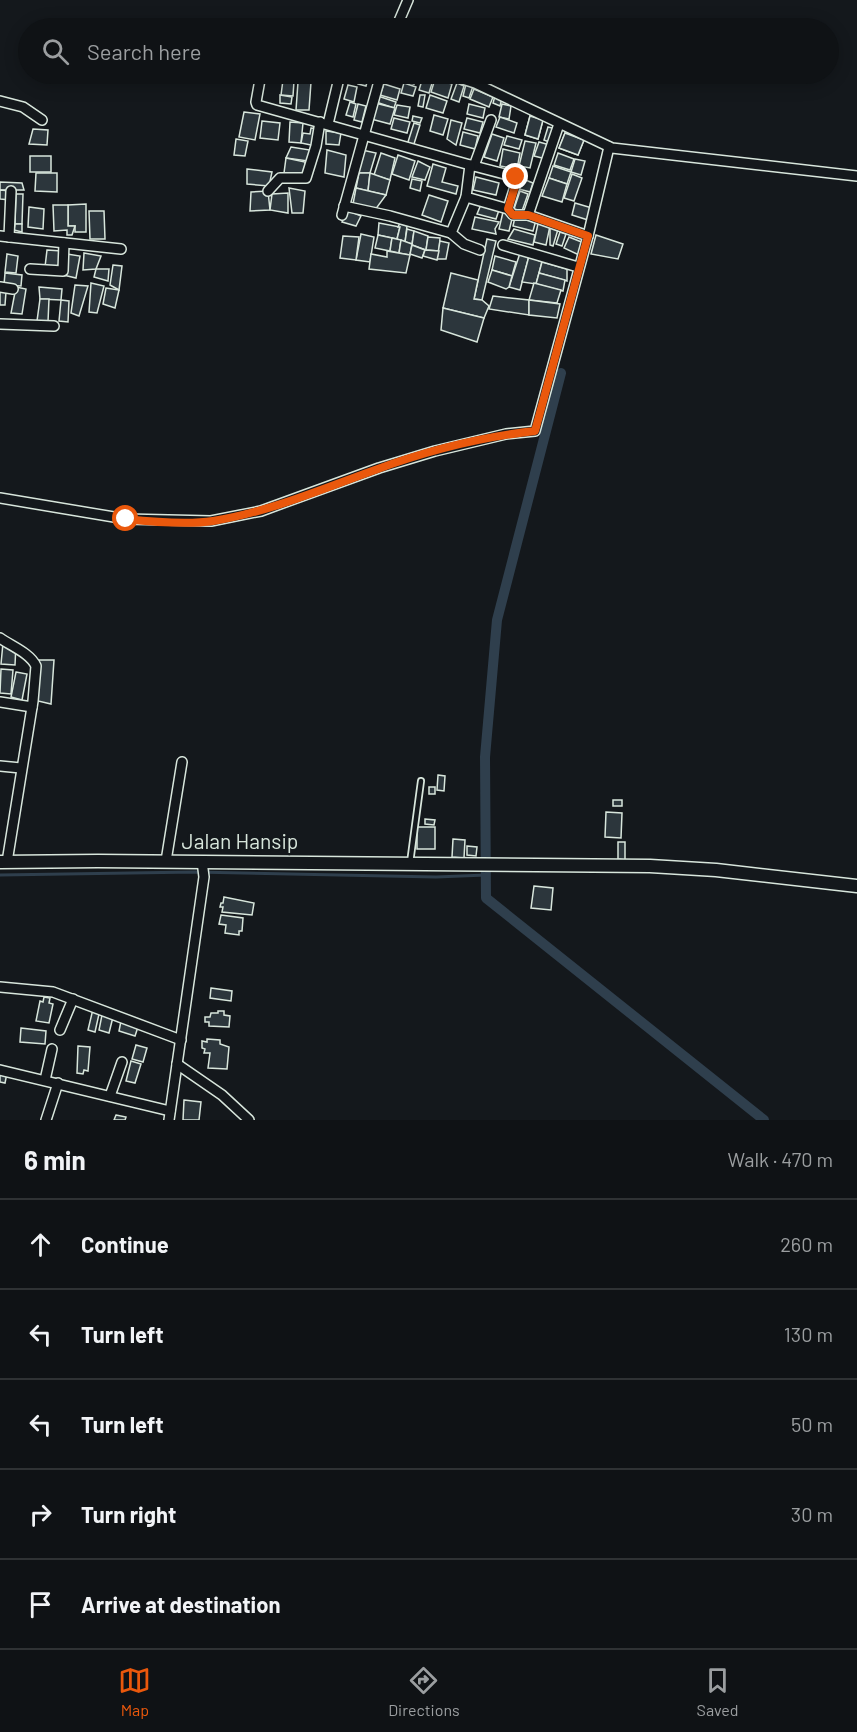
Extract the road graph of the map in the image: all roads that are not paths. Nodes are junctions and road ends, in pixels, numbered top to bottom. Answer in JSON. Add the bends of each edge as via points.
{"nodes":[{"id":1,"x":408,"y":0,"type":"edge"},
{"id":2,"x":400,"y":18,"type":"edge"},
{"id":3,"x":259,"y":84,"type":"edge"},
{"id":4,"x":337,"y":84,"type":"edge"},
{"id":5,"x":378,"y":84,"type":"edge"},
{"id":6,"x":477,"y":84,"type":"edge"},
{"id":7,"x":0,"y":101,"type":"edge"},
{"id":8,"x":42,"y":120,"type":"dead end"},
{"id":9,"x":491,"y":120,"type":"dead end"},
{"id":10,"x":324,"y":123,"type":"junction"},
{"id":11,"x":560,"y":124,"type":"junction"},
{"id":12,"x":364,"y":135,"type":"junction"},
{"id":13,"x":610,"y":148,"type":"junction"},
{"id":14,"x":472,"y":166,"type":"junction"},
{"id":15,"x":857,"y":176,"type":"edge"},
{"id":16,"x":11,"y":191,"type":"dead end"},
{"id":17,"x":268,"y":191,"type":"dead end"},
{"id":18,"x":466,"y":197,"type":"junction"},
{"id":19,"x":508,"y":209,"type":"junction"},
{"id":20,"x":528,"y":215,"type":"junction"},
{"id":21,"x":452,"y":233,"type":"junction"},
{"id":22,"x":588,"y":236,"type":"junction"},
{"id":23,"x":2,"y":237,"type":"edge"},
{"id":24,"x":64,"y":243,"type":"junction"},
{"id":25,"x":503,"y":244,"type":"dead end"},
{"id":26,"x":120,"y":249,"type":"dead end"},
{"id":27,"x":480,"y":250,"type":"dead end"},
{"id":28,"x":578,"y":267,"type":"junction"},
{"id":29,"x":30,"y":269,"type":"dead end"},
{"id":30,"x":0,"y":287,"type":"edge"},
{"id":31,"x":13,"y":289,"type":"dead end"},
{"id":32,"x":0,"y":324,"type":"edge"},
{"id":33,"x":54,"y":326,"type":"dead end"},
{"id":34,"x":0,"y":498,"type":"edge"},
{"id":35,"x":0,"y":638,"type":"edge"},
{"id":36,"x":0,"y":702,"type":"edge"},
{"id":37,"x":32,"y":707,"type":"junction"},
{"id":38,"x":182,"y":762,"type":"dead end"},
{"id":39,"x":0,"y":766,"type":"edge"},
{"id":40,"x":21,"y":768,"type":"junction"},
{"id":41,"x":421,"y":781,"type":"dead end"},
{"id":42,"x":166,"y":861,"type":"junction"},
{"id":43,"x":4,"y":862,"type":"edge"},
{"id":44,"x":410,"y":863,"type":"junction"},
{"id":45,"x":202,"y":868,"type":"junction"},
{"id":46,"x":857,"y":886,"type":"edge"},
{"id":47,"x":0,"y":987,"type":"edge"},
{"id":48,"x":73,"y":999,"type":"junction"},
{"id":49,"x":60,"y":1030,"type":"dead end"},
{"id":50,"x":181,"y":1040,"type":"junction"},
{"id":51,"x":52,"y":1049,"type":"dead end"},
{"id":52,"x":122,"y":1062,"type":"dead end"},
{"id":53,"x":177,"y":1064,"type":"junction"},
{"id":54,"x":0,"y":1070,"type":"edge"},
{"id":55,"x":45,"y":1080,"type":"junction"},
{"id":56,"x":58,"y":1083,"type":"junction"},
{"id":57,"x":110,"y":1096,"type":"junction"},
{"id":58,"x":169,"y":1116,"type":"edge"},
{"id":59,"x":46,"y":1120,"type":"edge"},
{"id":60,"x":249,"y":1120,"type":"edge"}],
"edges":[{"from":1,"to":2,"type":"street"},
{"from":3,"to":10,"type":"street","via":[[257,105]]},
{"from":4,"to":10,"type":"street"},
{"from":5,"to":12,"type":"street"},
{"from":6,"to":11,"type":"street"},
{"from":7,"to":8,"type":"street","via":[[23,107]]},
{"from":9,"to":14,"type":"street"},
{"from":10,"to":12,"type":"street"},
{"from":10,"to":17,"type":"street","via":[[306,178],[280,178]]},
{"from":11,"to":13,"type":"street"},
{"from":11,"to":20,"type":"street"},
{"from":12,"to":14,"type":"street"},
{"from":12,"to":21,"type":"street","via":[[343,211],[390,216]]},
{"from":13,"to":15,"type":"street"},
{"from":13,"to":22,"type":"street"},
{"from":14,"to":18,"type":"street"},
{"from":14,"to":19,"type":"street","via":[[516,177]]},
{"from":16,"to":23,"type":"street"},
{"from":18,"to":19,"type":"street"},
{"from":18,"to":21,"type":"street"},
{"from":19,"to":20,"type":"street","via":[[513,215]]},
{"from":20,"to":22,"type":"street"},
{"from":21,"to":27,"type":"street","via":[[464,244]]},
{"from":22,"to":28,"type":"street"},
{"from":23,"to":24,"type":"street"},
{"from":24,"to":26,"type":"street"},
{"from":24,"to":29,"type":"street","via":[[63,271]]},
{"from":25,"to":28,"type":"street"},
{"from":28,"to":34,"type":"street","via":[[535,431],[435,451],[261,511],[211,521],[126,519]]},
{"from":30,"to":31,"type":"street"},
{"from":32,"to":33,"type":"street"},
{"from":35,"to":37,"type":"street","via":[[35,664]]},
{"from":36,"to":37,"type":"street"},
{"from":37,"to":40,"type":"street"},
{"from":38,"to":42,"type":"street"},
{"from":39,"to":40,"type":"street"},
{"from":40,"to":43,"type":"street"},
{"from":41,"to":44,"type":"lane"},
{"from":42,"to":43,"type":"street","name":"Jalan Hansip"},
{"from":42,"to":45,"type":"street","name":"Jalan Hansip"},
{"from":44,"to":45,"type":"street","name":"Jalan Hansip"},
{"from":44,"to":46,"type":"street","name":"Jalan Hansip","via":[[650,866]]},
{"from":45,"to":50,"type":"street"},
{"from":47,"to":48,"type":"street","via":[[53,992]]},
{"from":48,"to":49,"type":"street"},
{"from":48,"to":50,"type":"street"},
{"from":50,"to":53,"type":"street"},
{"from":51,"to":55,"type":"street"},
{"from":52,"to":57,"type":"street"},
{"from":53,"to":58,"type":"street"},
{"from":53,"to":60,"type":"street","via":[[222,1095]]},
{"from":54,"to":55,"type":"street"},
{"from":55,"to":56,"type":"street"},
{"from":56,"to":57,"type":"street"},
{"from":56,"to":59,"type":"street"},
{"from":57,"to":58,"type":"street"}]}
